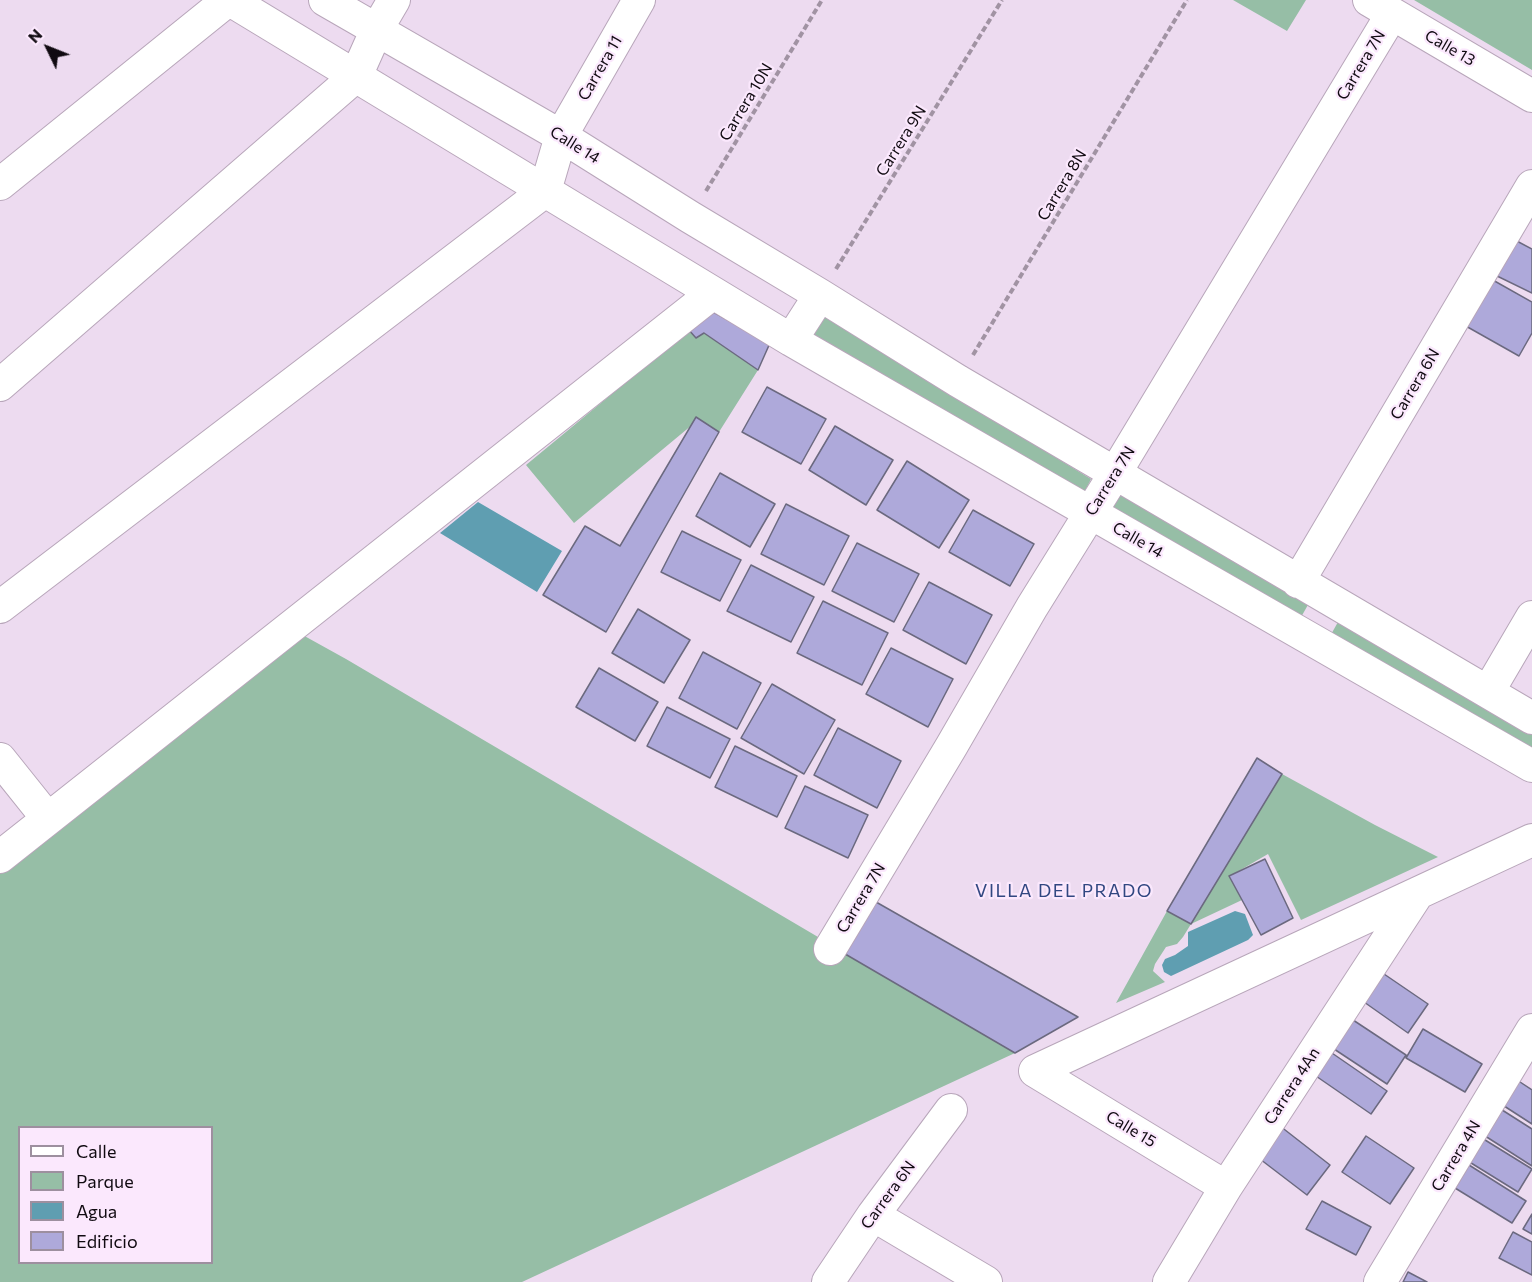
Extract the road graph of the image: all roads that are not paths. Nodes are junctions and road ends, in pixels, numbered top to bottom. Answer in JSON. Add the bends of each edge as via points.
{"nodes":[{"id":1,"x":229,"y":0,"type":"edge"},
{"id":2,"x":326,"y":0,"type":"edge"},
{"id":3,"x":394,"y":0,"type":"edge"},
{"id":4,"x":639,"y":0,"type":"edge"},
{"id":5,"x":1381,"y":7,"type":"edge"},
{"id":6,"x":377,"y":29,"type":"junction"},
{"id":7,"x":356,"y":76,"type":"junction"},
{"id":8,"x":1532,"y":96,"type":"edge"},
{"id":9,"x":561,"y":135,"type":"junction"},
{"id":10,"x":0,"y":184,"type":"edge"},
{"id":11,"x":1532,"y":186,"type":"edge"},
{"id":12,"x":545,"y":191,"type":"junction"},
{"id":13,"x":713,"y":292,"type":"junction"},
{"id":14,"x":820,"y":295,"type":"junction"},
{"id":15,"x":791,"y":340,"type":"junction"},
{"id":16,"x":0,"y":385,"type":"edge"},
{"id":17,"x":1114,"y":475,"type":"junction"},
{"id":18,"x":1091,"y":512,"type":"junction"},
{"id":19,"x":1298,"y":582,"type":"junction"},
{"id":20,"x":0,"y":607,"type":"edge"},
{"id":21,"x":1532,"y":616,"type":"edge"},
{"id":22,"x":1488,"y":692,"type":"junction"},
{"id":23,"x":1532,"y":718,"type":"edge"},
{"id":24,"x":0,"y":759,"type":"edge"},
{"id":25,"x":1532,"y":766,"type":"edge"},
{"id":26,"x":48,"y":819,"type":"junction"},
{"id":27,"x":1532,"y":840,"type":"edge"},
{"id":28,"x":0,"y":857,"type":"edge"},
{"id":29,"x":1418,"y":892,"type":"junction"},
{"id":30,"x":830,"y":950,"type":"dead end"},
{"id":31,"x":1532,"y":1030,"type":"edge"},
{"id":32,"x":951,"y":1110,"type":"dead end"},
{"id":33,"x":1226,"y":1187,"type":"junction"},
{"id":34,"x":873,"y":1215,"type":"junction"},
{"id":35,"x":828,"y":1282,"type":"edge"},
{"id":36,"x":986,"y":1282,"type":"edge"},
{"id":37,"x":1169,"y":1282,"type":"edge"},
{"id":38,"x":1380,"y":1282,"type":"edge"}],
"edges":[{"from":1,"to":7,"type":"street","name":"Calle 14"},
{"from":1,"to":10,"type":"street"},
{"from":2,"to":6,"type":"street","name":"Calle 14"},
{"from":3,"to":6,"type":"street"},
{"from":4,"to":9,"type":"street","name":"Carrera 11"},
{"from":5,"to":8,"type":"street","name":"Calle 13"},
{"from":5,"to":17,"type":"street","name":"Carrera 7N"},
{"from":6,"to":7,"type":"street"},
{"from":6,"to":9,"type":"street","name":"Calle 14"},
{"from":7,"to":12,"type":"street","name":"Calle 14"},
{"from":7,"to":16,"type":"street"},
{"from":9,"to":12,"type":"street","name":"Carrera 11"},
{"from":9,"to":14,"type":"street","name":"Calle 14"},
{"from":11,"to":19,"type":"street","name":"Carrera 6N"},
{"from":12,"to":13,"type":"street","name":"Calle 14"},
{"from":12,"to":20,"type":"street"},
{"from":13,"to":15,"type":"street","name":"Calle 14"},
{"from":13,"to":26,"type":"street"},
{"from":14,"to":15,"type":"street"},
{"from":14,"to":17,"type":"street","name":"Calle 14"},
{"from":15,"to":18,"type":"street","name":"Calle 14"},
{"from":17,"to":18,"type":"street","name":"Carrera 7N"},
{"from":17,"to":19,"type":"street","name":"Calle 14"},
{"from":18,"to":25,"type":"street","name":"Calle 14"},
{"from":18,"to":30,"type":"street","name":"Carrera 7N"},
{"from":19,"to":22,"type":"street","name":"Calle 14"},
{"from":21,"to":22,"type":"street"},
{"from":22,"to":23,"type":"street","name":"Calle 14"},
{"from":24,"to":26,"type":"street"},
{"from":26,"to":28,"type":"street"},
{"from":27,"to":29,"type":"street"},
{"from":29,"to":33,"type":"street","name":"Carrera 4An"},
{"from":29,"to":33,"type":"street","name":"Calle 15","via":[[1035,1071]]},
{"from":31,"to":38,"type":"street","name":"Carrera 4N"},
{"from":32,"to":34,"type":"street","name":"Carrera 6N"},
{"from":33,"to":37,"type":"street","name":"Carrera 4An"},
{"from":34,"to":35,"type":"street","name":"Carrera 6N"},
{"from":34,"to":36,"type":"street"}]}
